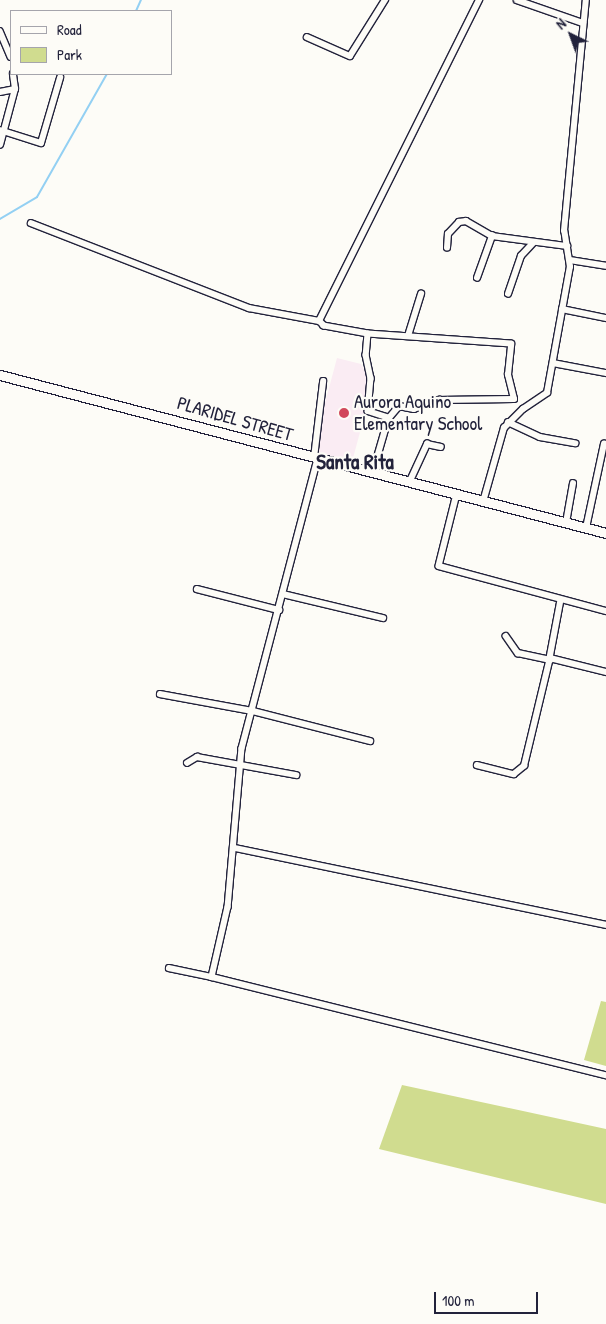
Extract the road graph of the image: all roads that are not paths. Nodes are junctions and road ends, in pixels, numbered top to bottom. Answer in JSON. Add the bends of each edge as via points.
{"nodes":[{"id":1,"x":385,"y":0,"type":"edge"},
{"id":2,"x":479,"y":0,"type":"edge"},
{"id":3,"x":517,"y":0,"type":"edge"},
{"id":4,"x":586,"y":0,"type":"edge"},
{"id":5,"x":583,"y":23,"type":"junction"},
{"id":6,"x":0,"y":31,"type":"edge"},
{"id":7,"x":307,"y":37,"type":"dead end"},
{"id":8,"x":10,"y":55,"type":"edge"},
{"id":9,"x":13,"y":75,"type":"edge"},
{"id":10,"x":60,"y":78,"type":"dead end"},
{"id":11,"x":16,"y":89,"type":"junction"},
{"id":12,"x":0,"y":92,"type":"edge"},
{"id":13,"x":2,"y":131,"type":"edge"},
{"id":14,"x":0,"y":144,"type":"edge"},
{"id":15,"x":30,"y":223,"type":"dead end"},
{"id":16,"x":492,"y":236,"type":"junction"},
{"id":17,"x":533,"y":243,"type":"junction"},
{"id":18,"x":567,"y":246,"type":"junction"},
{"id":19,"x":447,"y":248,"type":"dead end"},
{"id":20,"x":570,"y":260,"type":"junction"},
{"id":21,"x":606,"y":266,"type":"edge"},
{"id":22,"x":477,"y":278,"type":"dead end"},
{"id":23,"x":422,"y":294,"type":"dead end"},
{"id":24,"x":508,"y":294,"type":"dead end"},
{"id":25,"x":562,"y":309,"type":"junction"},
{"id":26,"x":606,"y":318,"type":"edge"},
{"id":27,"x":319,"y":321,"type":"junction"},
{"id":28,"x":368,"y":334,"type":"junction"},
{"id":29,"x":408,"y":336,"type":"junction"},
{"id":30,"x":553,"y":363,"type":"junction"},
{"id":31,"x":606,"y":373,"type":"edge"},
{"id":32,"x":0,"y":375,"type":"edge"},
{"id":33,"x":322,"y":382,"type":"dead end"},
{"id":34,"x":514,"y":399,"type":"junction"},
{"id":35,"x":523,"y":409,"type":"junction"},
{"id":36,"x":389,"y":418,"type":"junction"},
{"id":37,"x":508,"y":422,"type":"junction"},
{"id":38,"x":575,"y":443,"type":"dead end"},
{"id":39,"x":604,"y":444,"type":"dead end"},
{"id":40,"x":441,"y":446,"type":"dead end"},
{"id":41,"x":314,"y":458,"type":"junction"},
{"id":42,"x":374,"y":473,"type":"junction"},
{"id":43,"x":410,"y":481,"type":"junction"},
{"id":44,"x":573,"y":484,"type":"dead end"},
{"id":45,"x":457,"y":494,"type":"junction"},
{"id":46,"x":483,"y":502,"type":"junction"},
{"id":47,"x":566,"y":523,"type":"junction"},
{"id":48,"x":586,"y":528,"type":"junction"},
{"id":49,"x":606,"y":533,"type":"edge"},
{"id":50,"x":197,"y":589,"type":"dead end"},
{"id":51,"x":283,"y":594,"type":"junction"},
{"id":52,"x":561,"y":600,"type":"junction"},
{"id":53,"x":279,"y":610,"type":"junction"},
{"id":54,"x":606,"y":611,"type":"edge"},
{"id":55,"x":383,"y":618,"type":"dead end"},
{"id":56,"x":506,"y":636,"type":"dead end"},
{"id":57,"x":550,"y":659,"type":"junction"},
{"id":58,"x":606,"y":672,"type":"edge"},
{"id":59,"x":160,"y":694,"type":"dead end"},
{"id":60,"x":253,"y":711,"type":"junction"},
{"id":61,"x":370,"y":740,"type":"dead end"},
{"id":62,"x":187,"y":763,"type":"dead end"},
{"id":63,"x":241,"y":763,"type":"junction"},
{"id":64,"x":477,"y":765,"type":"dead end"},
{"id":65,"x":296,"y":775,"type":"dead end"},
{"id":66,"x":235,"y":848,"type":"junction"},
{"id":67,"x":606,"y":926,"type":"edge"},
{"id":68,"x":169,"y":968,"type":"dead end"},
{"id":69,"x":212,"y":977,"type":"junction"},
{"id":70,"x":606,"y":1075,"type":"edge"}],
"edges":[{"from":1,"to":7,"type":"street","via":[[350,56]]},
{"from":2,"to":27,"type":"street"},
{"from":3,"to":5,"type":"street"},
{"from":4,"to":5,"type":"street"},
{"from":5,"to":18,"type":"street","via":[[564,230]]},
{"from":6,"to":8,"type":"street"},
{"from":9,"to":11,"type":"street"},
{"from":10,"to":13,"type":"street","via":[[40,143]]},
{"from":11,"to":12,"type":"street"},
{"from":11,"to":13,"type":"street"},
{"from":13,"to":14,"type":"street"},
{"from":15,"to":27,"type":"street","via":[[249,308]]},
{"from":16,"to":17,"type":"street"},
{"from":16,"to":19,"type":"street","via":[[459,222],[448,234]]},
{"from":16,"to":22,"type":"street"},
{"from":17,"to":18,"type":"street"},
{"from":17,"to":24,"type":"street","via":[[521,256]]},
{"from":18,"to":20,"type":"street"},
{"from":20,"to":21,"type":"street"},
{"from":20,"to":25,"type":"street"},
{"from":23,"to":29,"type":"street"},
{"from":25,"to":26,"type":"street"},
{"from":25,"to":30,"type":"street"},
{"from":27,"to":28,"type":"street","via":[[324,326]]},
{"from":28,"to":29,"type":"street"},
{"from":28,"to":36,"type":"street","via":[[366,355],[371,378],[368,411]]},
{"from":29,"to":34,"type":"street","via":[[511,344],[508,375]]},
{"from":30,"to":31,"type":"street"},
{"from":30,"to":35,"type":"street","via":[[546,395]]},
{"from":32,"to":41,"type":"street","name":"PLARIDEL STREET"},
{"from":33,"to":41,"type":"street"},
{"from":34,"to":35,"type":"street"},
{"from":34,"to":36,"type":"street","via":[[438,400],[414,410],[399,406]]},
{"from":35,"to":37,"type":"street"},
{"from":36,"to":42,"type":"street"},
{"from":37,"to":38,"type":"street","via":[[540,437]]},
{"from":37,"to":46,"type":"street"},
{"from":39,"to":48,"type":"street"},
{"from":40,"to":43,"type":"street","via":[[427,444]]},
{"from":41,"to":42,"type":"street","name":"PLARIDEL STREET"},
{"from":41,"to":51,"type":"street"},
{"from":42,"to":43,"type":"street","name":"PLARIDEL STREET"},
{"from":43,"to":45,"type":"street","name":"PLARIDEL STREET"},
{"from":44,"to":47,"type":"street"},
{"from":45,"to":46,"type":"street","name":"PLARIDEL STREET"},
{"from":45,"to":52,"type":"street","via":[[439,566]]},
{"from":46,"to":47,"type":"street","name":"PLARIDEL STREET"},
{"from":47,"to":48,"type":"street","name":"PLARIDEL STREET"},
{"from":48,"to":49,"type":"street","name":"PLARIDEL STREET"},
{"from":50,"to":53,"type":"street"},
{"from":51,"to":53,"type":"street"},
{"from":51,"to":55,"type":"street"},
{"from":52,"to":54,"type":"street"},
{"from":52,"to":57,"type":"street"},
{"from":53,"to":60,"type":"street"},
{"from":56,"to":57,"type":"street","via":[[518,653]]},
{"from":57,"to":58,"type":"street"},
{"from":57,"to":64,"type":"street","via":[[524,766],[514,774]]},
{"from":59,"to":60,"type":"street"},
{"from":60,"to":61,"type":"street"},
{"from":60,"to":63,"type":"street"},
{"from":62,"to":63,"type":"street","via":[[197,757]]},
{"from":63,"to":65,"type":"street"},
{"from":63,"to":66,"type":"street"},
{"from":66,"to":67,"type":"street"},
{"from":66,"to":69,"type":"street","via":[[228,907]]},
{"from":68,"to":69,"type":"street"},
{"from":69,"to":70,"type":"street"}]}
